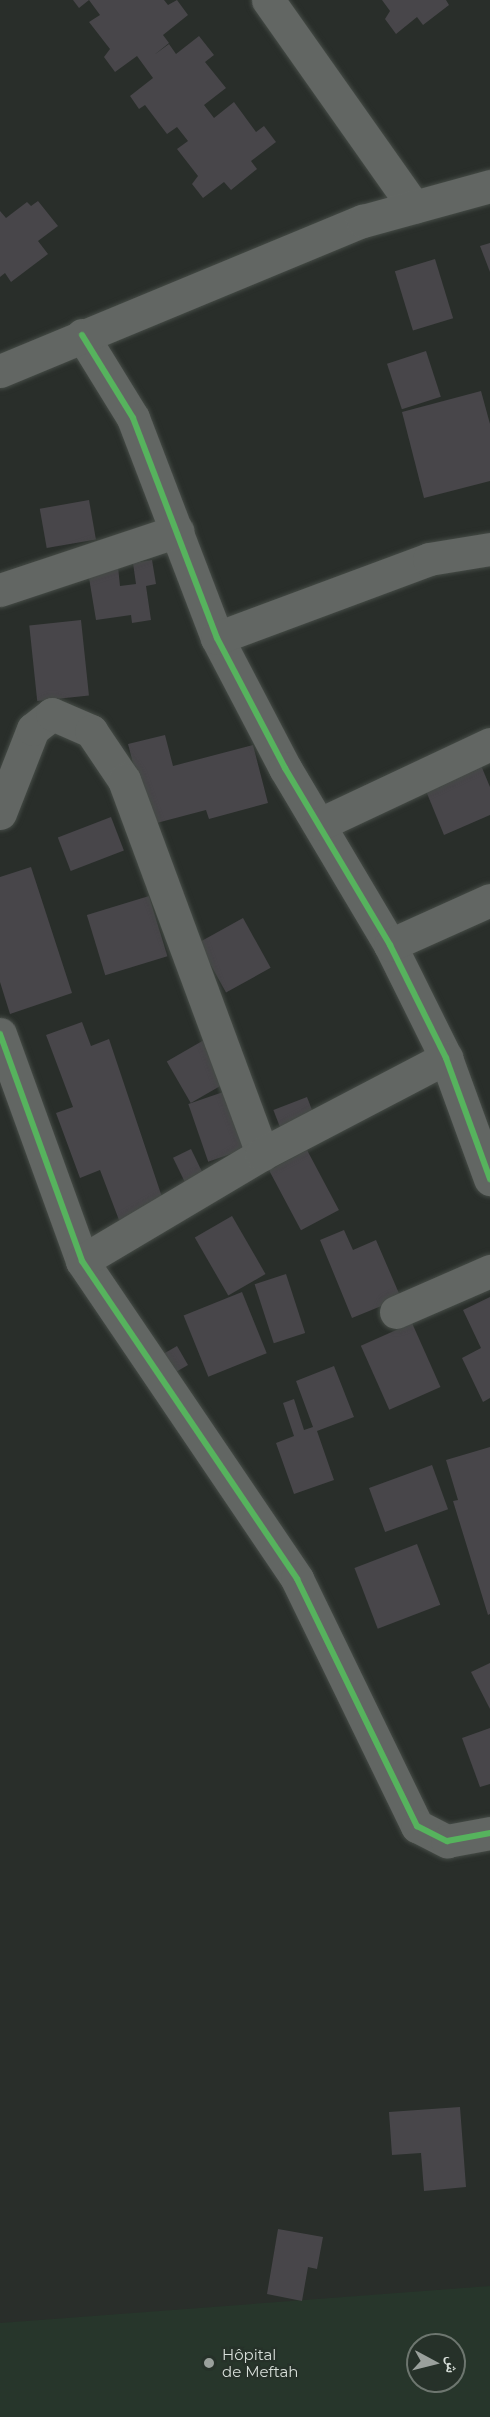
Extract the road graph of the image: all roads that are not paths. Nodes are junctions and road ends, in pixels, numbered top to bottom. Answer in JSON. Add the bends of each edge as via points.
{"nodes":[{"id":1,"x":268,"y":0,"type":"edge"},
{"id":2,"x":490,"y":186,"type":"edge"},
{"id":3,"x":414,"y":207,"type":"junction"},
{"id":4,"x":82,"y":335,"type":"junction"},
{"id":5,"x":0,"y":371,"type":"edge"},
{"id":6,"x":177,"y":531,"type":"junction"},
{"id":7,"x":490,"y":549,"type":"edge"},
{"id":8,"x":0,"y":590,"type":"edge"},
{"id":9,"x":218,"y":638,"type":"junction"},
{"id":10,"x":490,"y":744,"type":"edge"},
{"id":11,"x":0,"y":813,"type":"edge"},
{"id":12,"x":320,"y":824,"type":"junction"},
{"id":13,"x":490,"y":900,"type":"edge"},
{"id":14,"x":390,"y":945,"type":"junction"},
{"id":15,"x":0,"y":1034,"type":"edge"},
{"id":16,"x":446,"y":1058,"type":"junction"},
{"id":17,"x":262,"y":1154,"type":"junction"},
{"id":18,"x":487,"y":1158,"type":"edge"},
{"id":19,"x":82,"y":1261,"type":"junction"},
{"id":20,"x":490,"y":1271,"type":"edge"},
{"id":21,"x":396,"y":1312,"type":"dead end"},
{"id":22,"x":490,"y":1833,"type":"edge"}],
"edges":[{"from":1,"to":3,"type":"street"},
{"from":2,"to":3,"type":"street"},
{"from":3,"to":4,"type":"street","via":[[363,221]]},
{"from":4,"to":5,"type":"street"},
{"from":4,"to":6,"type":"street","via":[[133,418]]},
{"from":6,"to":8,"type":"street"},
{"from":6,"to":9,"type":"street"},
{"from":7,"to":9,"type":"street","via":[[429,559]]},
{"from":9,"to":12,"type":"street"},
{"from":10,"to":12,"type":"street"},
{"from":11,"to":17,"type":"street","via":[[33,729],[52,714],[91,731],[124,780]]},
{"from":12,"to":14,"type":"street"},
{"from":13,"to":14,"type":"street"},
{"from":14,"to":16,"type":"street"},
{"from":15,"to":19,"type":"street"},
{"from":16,"to":17,"type":"street"},
{"from":16,"to":18,"type":"street"},
{"from":17,"to":19,"type":"street"},
{"from":19,"to":22,"type":"street","via":[[297,1579],[417,1826],[447,1841]]},
{"from":20,"to":21,"type":"street"}]}
